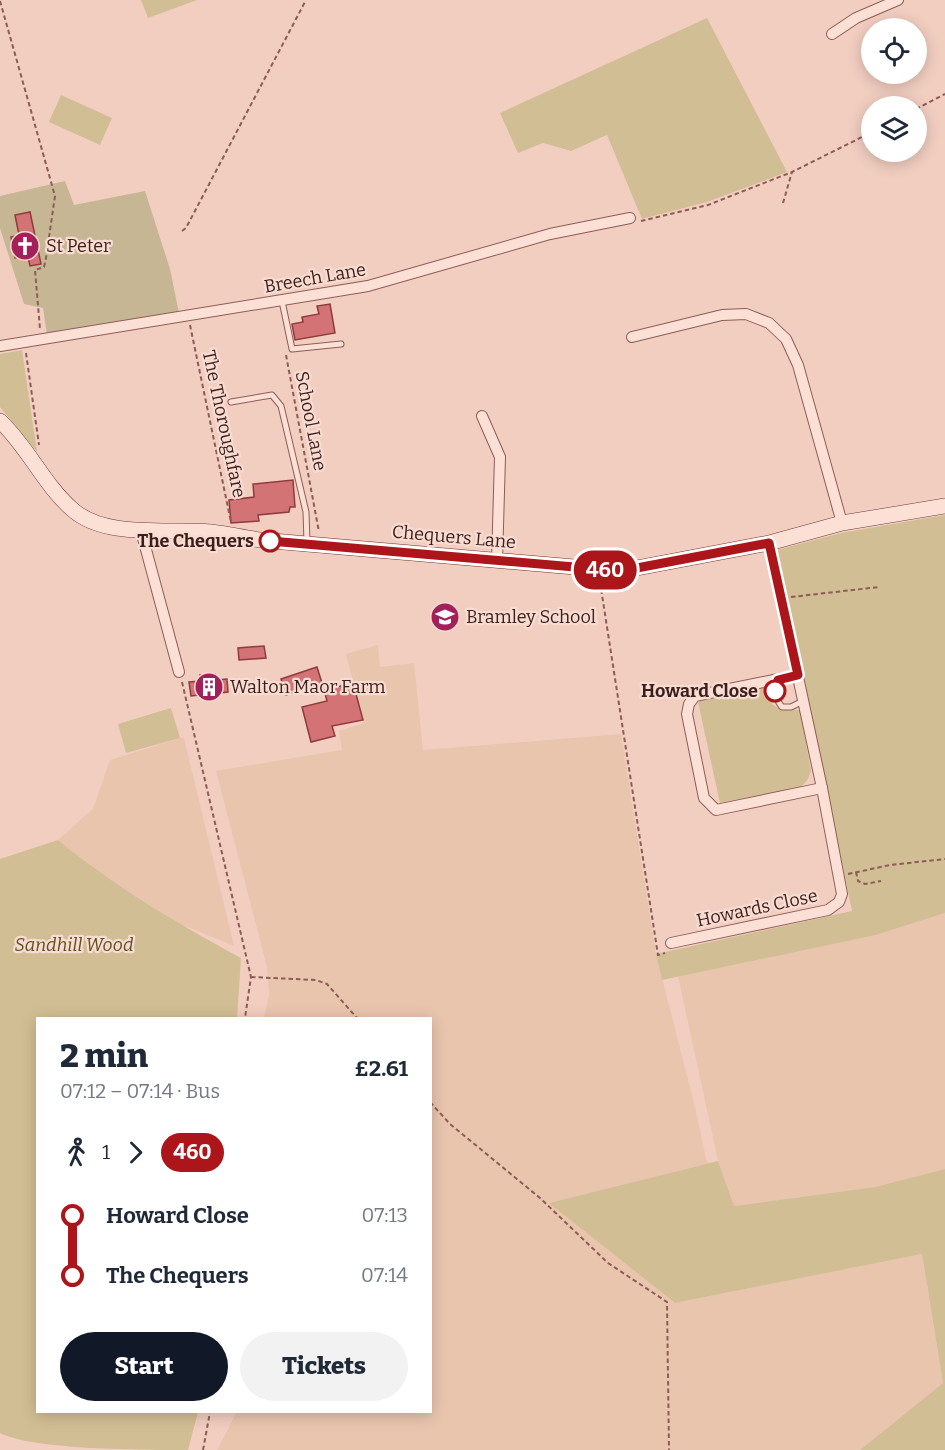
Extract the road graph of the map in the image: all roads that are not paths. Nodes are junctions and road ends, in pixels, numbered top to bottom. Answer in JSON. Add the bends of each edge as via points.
{"nodes":[{"id":1,"x":898,"y":0,"type":"edge"},
{"id":2,"x":832,"y":34,"type":"dead end"},
{"id":3,"x":630,"y":218,"type":"road end"},
{"id":4,"x":282,"y":301,"type":"junction"},
{"id":5,"x":632,"y":337,"type":"dead end"},
{"id":6,"x":341,"y":344,"type":"dead end"},
{"id":7,"x":0,"y":346,"type":"edge"},
{"id":8,"x":231,"y":402,"type":"dead end"},
{"id":9,"x":482,"y":416,"type":"dead end"},
{"id":10,"x":0,"y":421,"type":"edge"},
{"id":11,"x":945,"y":506,"type":"edge"},
{"id":12,"x":842,"y":523,"type":"junction"},
{"id":13,"x":141,"y":531,"type":"junction"},
{"id":14,"x":769,"y":543,"type":"junction"},
{"id":15,"x":315,"y":544,"type":"junction"},
{"id":16,"x":497,"y":561,"type":"junction"},
{"id":17,"x":179,"y":672,"type":"road end"},
{"id":18,"x":798,"y":675,"type":"junction"},
{"id":19,"x":778,"y":680,"type":"junction"},
{"id":20,"x":804,"y":700,"type":"junction"},
{"id":21,"x":822,"y":788,"type":"junction"},
{"id":22,"x":671,"y":943,"type":"road end"}],
"edges":[{"from":1,"to":2,"type":"street","via":[[856,18]]},
{"from":3,"to":4,"type":"street","name":"Breech Lane","via":[[550,234],[368,286]]},
{"from":4,"to":6,"type":"lane","via":[[292,349]]},
{"from":4,"to":7,"type":"street","name":"Breech Lane"},
{"from":5,"to":12,"type":"street","via":[[722,315],[746,314],[769,323],[786,339],[798,365]]},
{"from":8,"to":15,"type":"lane","via":[[272,394],[281,406]]},
{"from":9,"to":16,"type":"street","via":[[500,457]]},
{"from":10,"to":13,"type":"main road","name":"Chequers Lane","via":[[75,512],[93,521]]},
{"from":11,"to":12,"type":"main road","name":"Chequers Lane"},
{"from":12,"to":14,"type":"main road","name":"Chequers Lane"},
{"from":13,"to":15,"type":"main road","name":"Chequers Lane","via":[[211,532]]},
{"from":13,"to":17,"type":"street"},
{"from":14,"to":16,"type":"main road","name":"Chequers Lane","via":[[621,571]]},
{"from":14,"to":18,"type":"street","name":"Howards Close"},
{"from":15,"to":16,"type":"main road","name":"Chequers Lane"},
{"from":18,"to":19,"type":"street"},
{"from":18,"to":20,"type":"street","name":"Howards Close"},
{"from":19,"to":20,"type":"lane","via":[[776,699],[782,707]]},
{"from":19,"to":21,"type":"street","via":[[695,696],[688,704],[704,798],[716,810]]},
{"from":20,"to":21,"type":"street","name":"Howards Close"},
{"from":21,"to":22,"type":"street","name":"Howards Close","via":[[840,875],[839,902],[828,910]]}]}
